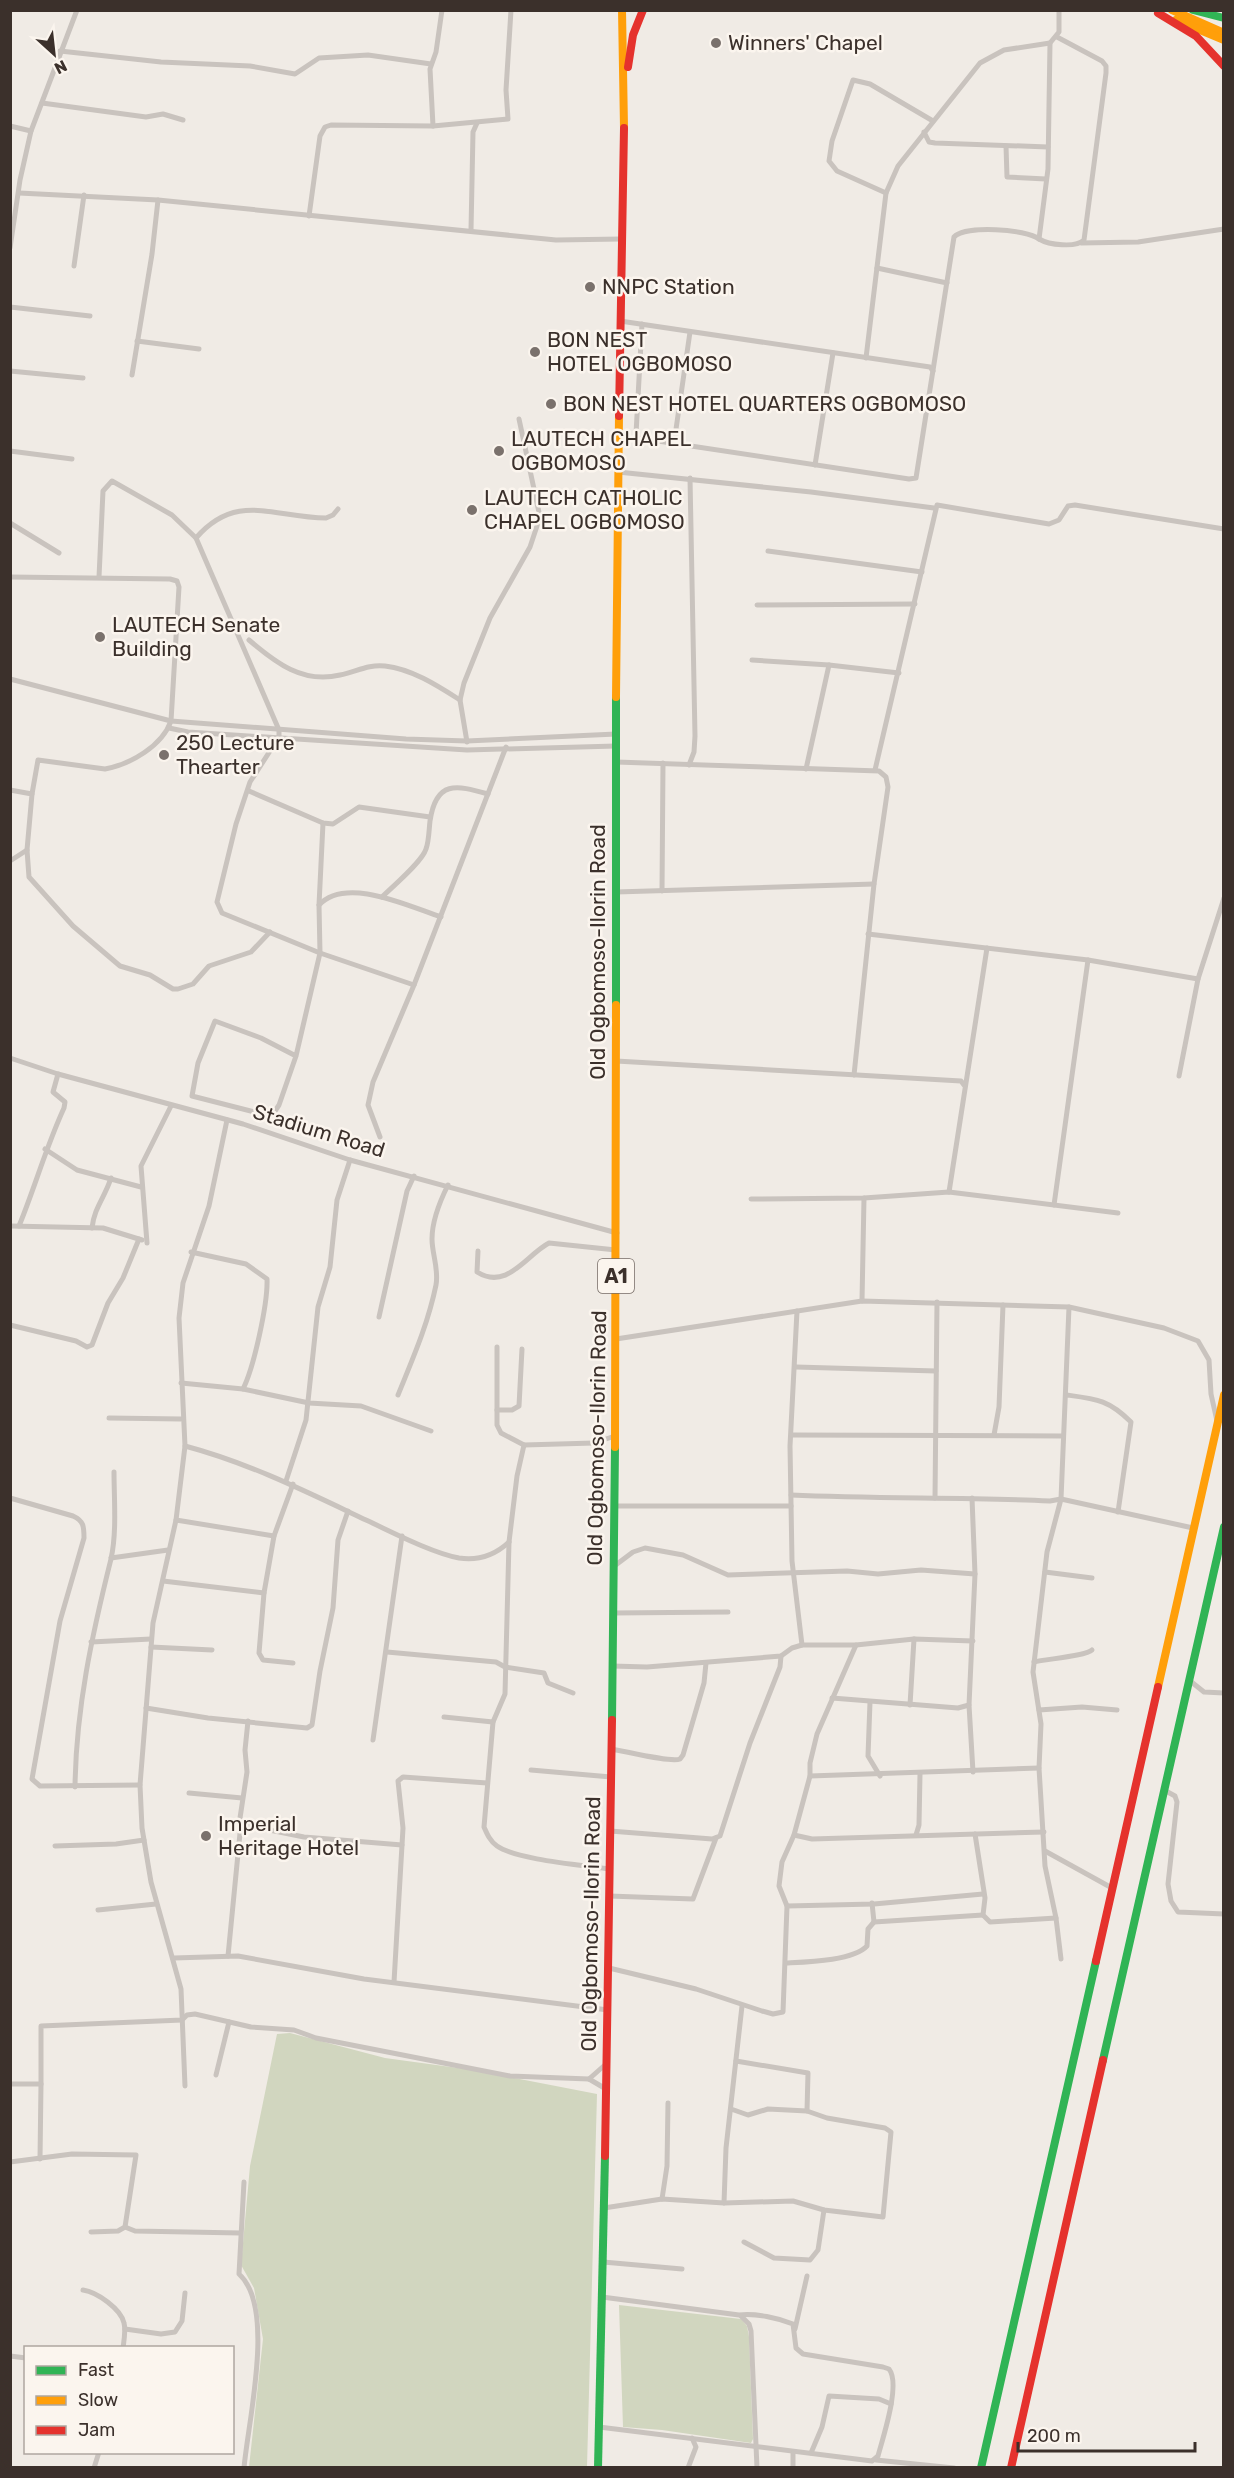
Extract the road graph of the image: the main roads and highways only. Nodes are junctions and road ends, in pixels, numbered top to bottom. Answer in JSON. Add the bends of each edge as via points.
{"nodes":[{"id":1,"x":622,"y":10,"type":"edge"},
{"id":2,"x":643,"y":10,"type":"edge"},
{"id":3,"x":1172,"y":10,"type":"edge"},
{"id":4,"x":1193,"y":10,"type":"edge"},
{"id":5,"x":1155,"y":11,"type":"edge"},
{"id":6,"x":1224,"y":18,"type":"edge"},
{"id":7,"x":1224,"y":33,"type":"edge"},
{"id":8,"x":1224,"y":40,"type":"edge"},
{"id":9,"x":1224,"y":66,"type":"edge"},
{"id":10,"x":625,"y":84,"type":"junction"},
{"id":11,"x":1224,"y":1395,"type":"edge"},
{"id":12,"x":1224,"y":1527,"type":"edge"},
{"id":13,"x":598,"y":2468,"type":"edge"},
{"id":14,"x":981,"y":2468,"type":"edge"},
{"id":15,"x":1011,"y":2468,"type":"edge"}],
"edges":[{"from":1,"to":10,"type":"main road","number":"A1"},
{"from":2,"to":10,"type":"main road","number":"A1","via":[[633,35]]},
{"from":3,"to":7,"type":"main road"},
{"from":4,"to":6,"type":"main road"},
{"from":5,"to":8,"type":"main road"},
{"from":5,"to":9,"type":"main road","via":[[1196,36]]},
{"from":10,"to":13,"type":"main road","name":"Old Ogbomoso-Ilorin Road","number":"A1","via":[[616,734],[615,1506]]},
{"from":11,"to":14,"type":"main road"},
{"from":12,"to":15,"type":"main road"}]}
